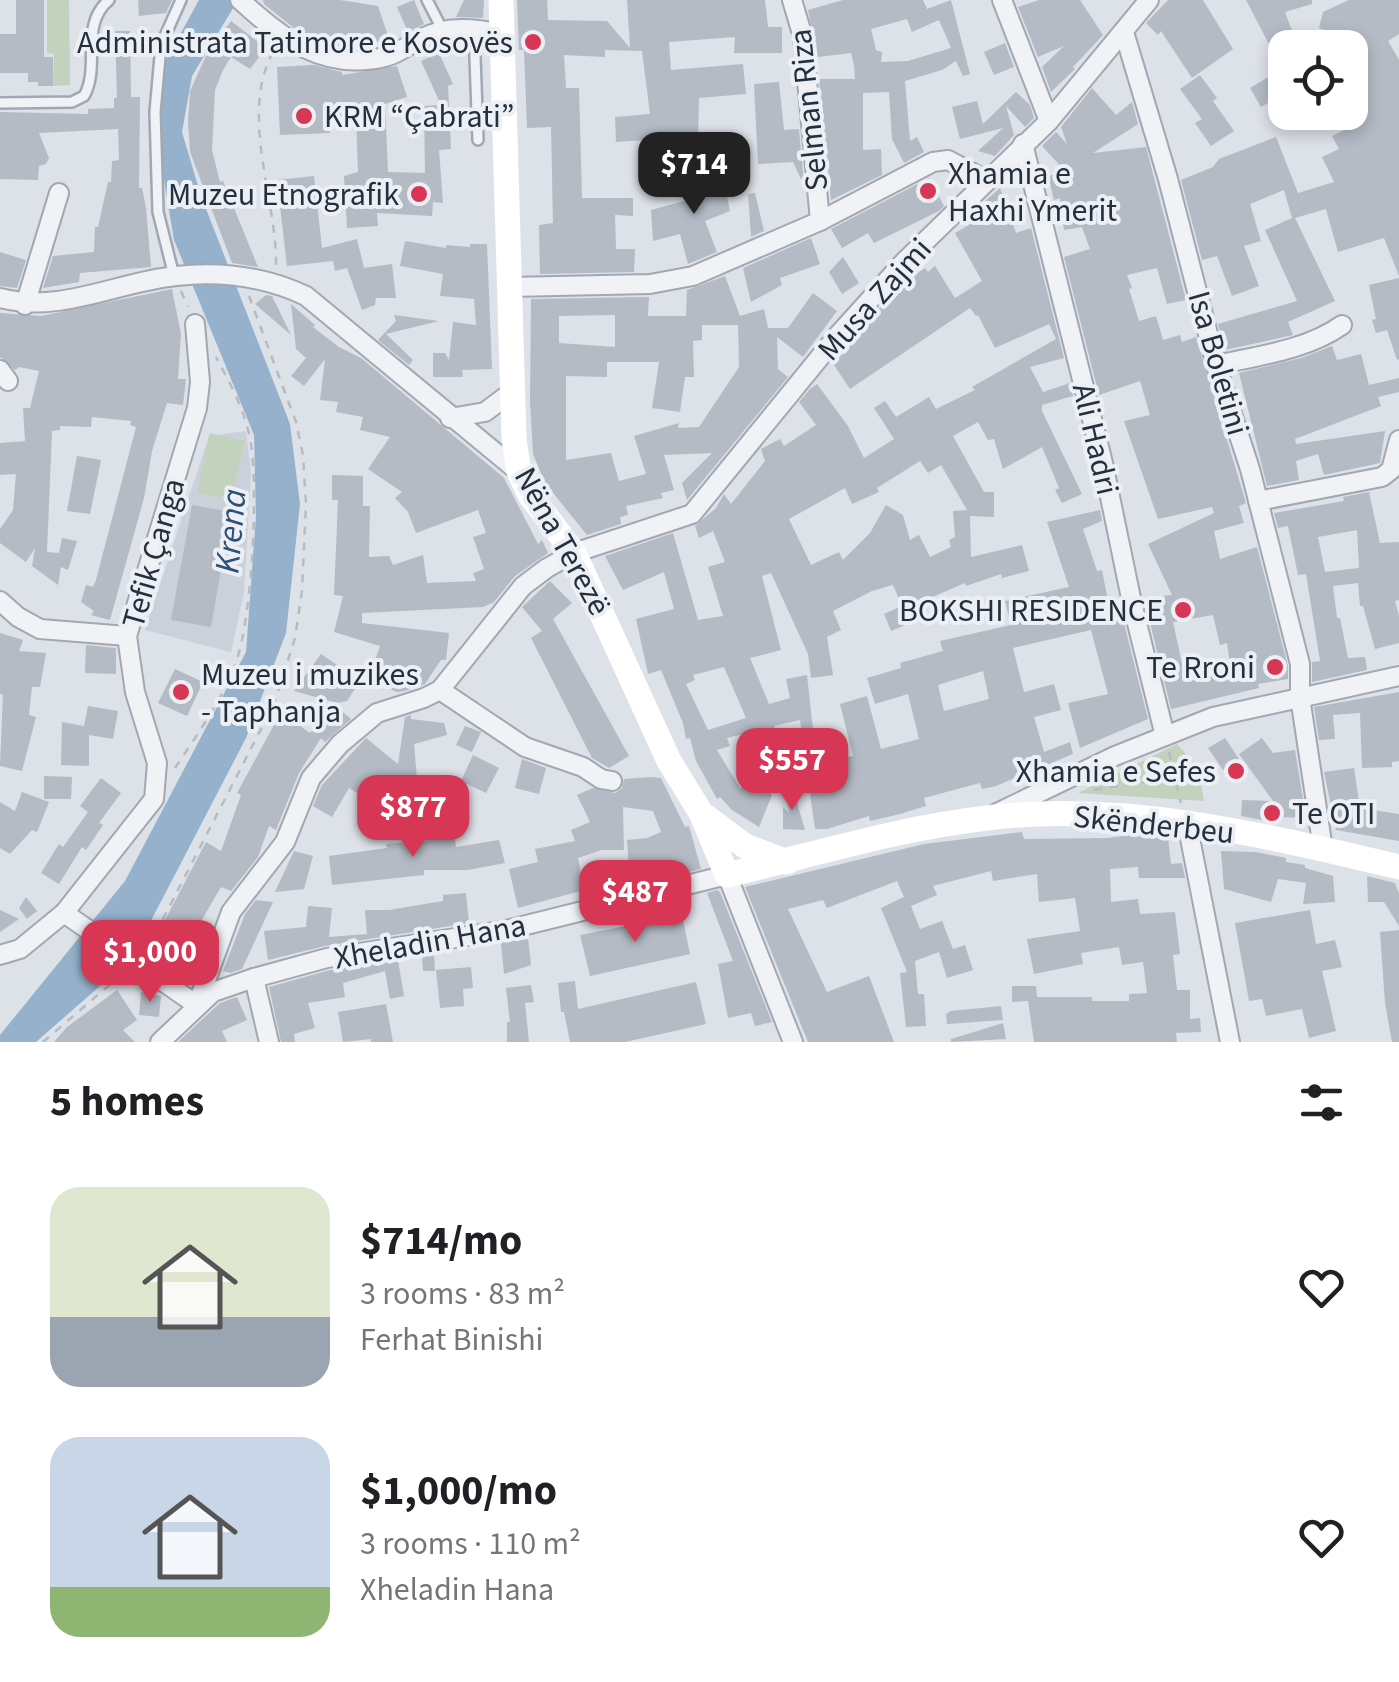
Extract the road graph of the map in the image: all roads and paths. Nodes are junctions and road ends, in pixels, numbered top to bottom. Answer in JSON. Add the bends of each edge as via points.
{"nodes":[{"id":1,"x":109,"y":0,"type":"edge"},
{"id":2,"x":182,"y":0,"type":"edge"},
{"id":3,"x":426,"y":0,"type":"edge"},
{"id":4,"x":501,"y":0,"type":"edge"},
{"id":5,"x":792,"y":0,"type":"edge"},
{"id":6,"x":1002,"y":0,"type":"edge"},
{"id":7,"x":1149,"y":0,"type":"edge"},
{"id":8,"x":244,"y":4,"type":"edge"},
{"id":9,"x":474,"y":28,"type":"junction"},
{"id":10,"x":442,"y":29,"type":"junction"},
{"id":11,"x":1124,"y":32,"type":"junction"},
{"id":12,"x":503,"y":34,"type":"junction"},
{"id":13,"x":281,"y":38,"type":"junction"},
{"id":14,"x":0,"y":103,"type":"edge"},
{"id":15,"x":1048,"y":121,"type":"junction"},
{"id":16,"x":478,"y":140,"type":"dead end"},
{"id":17,"x":1024,"y":144,"type":"junction"},
{"id":18,"x":986,"y":180,"type":"junction"},
{"id":19,"x":59,"y":193,"type":"dead end"},
{"id":20,"x":820,"y":221,"type":"junction"},
{"id":21,"x":178,"y":276,"type":"junction"},
{"id":22,"x":244,"y":277,"type":"junction"},
{"id":23,"x":276,"y":282,"type":"junction"},
{"id":24,"x":510,"y":287,"type":"junction"},
{"id":25,"x":0,"y":298,"type":"edge"},
{"id":26,"x":24,"y":305,"type":"junction"},
{"id":27,"x":195,"y":324,"type":"junction"},
{"id":28,"x":1342,"y":325,"type":"dead end"},
{"id":29,"x":1216,"y":364,"type":"junction"},
{"id":30,"x":512,"y":391,"type":"junction"},
{"id":31,"x":450,"y":418,"type":"junction"},
{"id":32,"x":1399,"y":440,"type":"edge"},
{"id":33,"x":519,"y":472,"type":"junction"},
{"id":34,"x":1258,"y":502,"type":"junction"},
{"id":35,"x":574,"y":553,"type":"junction"},
{"id":36,"x":0,"y":602,"type":"edge"},
{"id":37,"x":127,"y":636,"type":"junction"},
{"id":38,"x":1399,"y":676,"type":"edge"},
{"id":39,"x":440,"y":690,"type":"junction"},
{"id":40,"x":1300,"y":697,"type":"junction"},
{"id":41,"x":1165,"y":736,"type":"junction"},
{"id":42,"x":173,"y":770,"type":"dead end"},
{"id":43,"x":1175,"y":777,"type":"junction"},
{"id":44,"x":612,"y":781,"type":"dead end"},
{"id":45,"x":1094,"y":790,"type":"dead end"},
{"id":46,"x":701,"y":813,"type":"junction"},
{"id":47,"x":986,"y":818,"type":"junction"},
{"id":48,"x":1187,"y":823,"type":"junction"},
{"id":49,"x":1324,"y":849,"type":"junction"},
{"id":50,"x":787,"y":862,"type":"junction"},
{"id":51,"x":1399,"y":866,"type":"edge"},
{"id":52,"x":728,"y":876,"type":"junction"},
{"id":53,"x":64,"y":913,"type":"junction"},
{"id":54,"x":0,"y":955,"type":"edge"},
{"id":55,"x":135,"y":965,"type":"junction"},
{"id":56,"x":254,"y":978,"type":"junction"},
{"id":57,"x":196,"y":1006,"type":"junction"},
{"id":58,"x":43,"y":1042,"type":"edge"},
{"id":59,"x":160,"y":1042,"type":"edge"},
{"id":60,"x":269,"y":1042,"type":"edge"},
{"id":61,"x":792,"y":1042,"type":"edge"},
{"id":62,"x":1230,"y":1042,"type":"edge"}],
"edges":[{"from":1,"to":14,"type":"lane","via":[[94,20],[84,96]]},
{"from":2,"to":21,"type":"lane","via":[[161,45],[155,112],[158,212]]},
{"from":3,"to":10,"type":"lane"},
{"from":4,"to":12,"type":"main road","name":"Nëna Terezë"},
{"from":5,"to":20,"type":"street","name":"Selman Riza","via":[[803,38]]},
{"from":6,"to":15,"type":"street"},
{"from":7,"to":11,"type":"street","name":"Musa Zajmi"},
{"from":8,"to":13,"type":"street"},
{"from":9,"to":10,"type":"street"},
{"from":9,"to":12,"type":"street"},
{"from":9,"to":16,"type":"lane"},
{"from":10,"to":13,"type":"street","via":[[387,57],[358,60]]},
{"from":11,"to":15,"type":"street","name":"Musa Zajmi"},
{"from":11,"to":29,"type":"street","name":"Isa Boletini"},
{"from":12,"to":24,"type":"main road","name":"Nëna Terezë"},
{"from":13,"to":23,"type":"path","via":[[260,101]]},
{"from":15,"to":17,"type":"street","name":"Musa Zajmi"},
{"from":17,"to":18,"type":"street","name":"Musa Zajmi"},
{"from":17,"to":41,"type":"street","name":"Ali Hadri"},
{"from":18,"to":20,"type":"street","via":[[940,160]]},
{"from":18,"to":35,"type":"street","name":"Musa Zajmi","via":[[838,335],[692,514]]},
{"from":19,"to":26,"type":"street"},
{"from":20,"to":24,"type":"street","via":[[693,276],[650,284]]},
{"from":21,"to":22,"type":"street"},
{"from":21,"to":26,"type":"street"},
{"from":21,"to":27,"type":"path"},
{"from":22,"to":23,"type":"street"},
{"from":22,"to":55,"type":"path","via":[[296,422],[305,521],[302,591],[274,704],[153,942]]},
{"from":23,"to":31,"type":"street","via":[[306,296]]},
{"from":24,"to":30,"type":"main road","name":"Nëna Terezë"},
{"from":25,"to":26,"type":"street"},
{"from":27,"to":37,"type":"street","name":"Tefik Çanga","via":[[197,408]]},
{"from":27,"to":42,"type":"path","via":[[250,435],[250,565],[235,666]]},
{"from":28,"to":29,"type":"street","via":[[1274,352]]},
{"from":29,"to":34,"type":"street","name":"Isa Boletini"},
{"from":30,"to":31,"type":"street","via":[[485,412]]},
{"from":30,"to":33,"type":"main road","name":"Nëna Terezë"},
{"from":31,"to":33,"type":"street"},
{"from":32,"to":34,"type":"street","via":[[1391,470],[1382,477]]},
{"from":33,"to":35,"type":"main road","name":"Nëna Terezë"},
{"from":34,"to":40,"type":"street","name":"Isa Boletini","via":[[1300,664]]},
{"from":35,"to":39,"type":"street","name":"Musa Zajmi","via":[[523,586]]},
{"from":35,"to":46,"type":"main road","name":"Nëna Terezë","via":[[669,761]]},
{"from":36,"to":37,"type":"street","via":[[40,629]]},
{"from":37,"to":53,"type":"street","name":"Tefik Çanga","via":[[158,763],[154,799]]},
{"from":38,"to":40,"type":"street"},
{"from":39,"to":44,"type":"street","via":[[525,746]]},
{"from":39,"to":57,"type":"street","via":[[376,713],[311,778],[286,842],[231,912]]},
{"from":40,"to":41,"type":"street"},
{"from":40,"to":49,"type":"street"},
{"from":41,"to":43,"type":"path"},
{"from":41,"to":47,"type":"street"},
{"from":43,"to":45,"type":"path"},
{"from":43,"to":48,"type":"path"},
{"from":46,"to":50,"type":"main road","via":[[746,846]]},
{"from":46,"to":52,"type":"main road","name":"Nëna Terezë"},
{"from":47,"to":48,"type":"main road","name":"Skënderbeu","via":[[1088,814]]},
{"from":47,"to":50,"type":"main road","name":"Skënderbeu"},
{"from":48,"to":49,"type":"main road","name":"Skënderbeu"},
{"from":48,"to":62,"type":"street"},
{"from":49,"to":51,"type":"main road","name":"Skënderbeu"},
{"from":50,"to":52,"type":"main road","name":"Skënderbeu"},
{"from":52,"to":56,"type":"street","name":"Xheladin Hana","via":[[506,930],[328,958]]},
{"from":52,"to":61,"type":"street"},
{"from":53,"to":54,"type":"street","name":"Tefik Çanga","via":[[20,949]]},
{"from":53,"to":55,"type":"street"},
{"from":55,"to":57,"type":"street"},
{"from":55,"to":58,"type":"path"},
{"from":56,"to":57,"type":"street","name":"Xheladin Hana","via":[[213,992]]},
{"from":56,"to":60,"type":"street"},
{"from":57,"to":59,"type":"street","name":"Xheladin Hana"}]}
